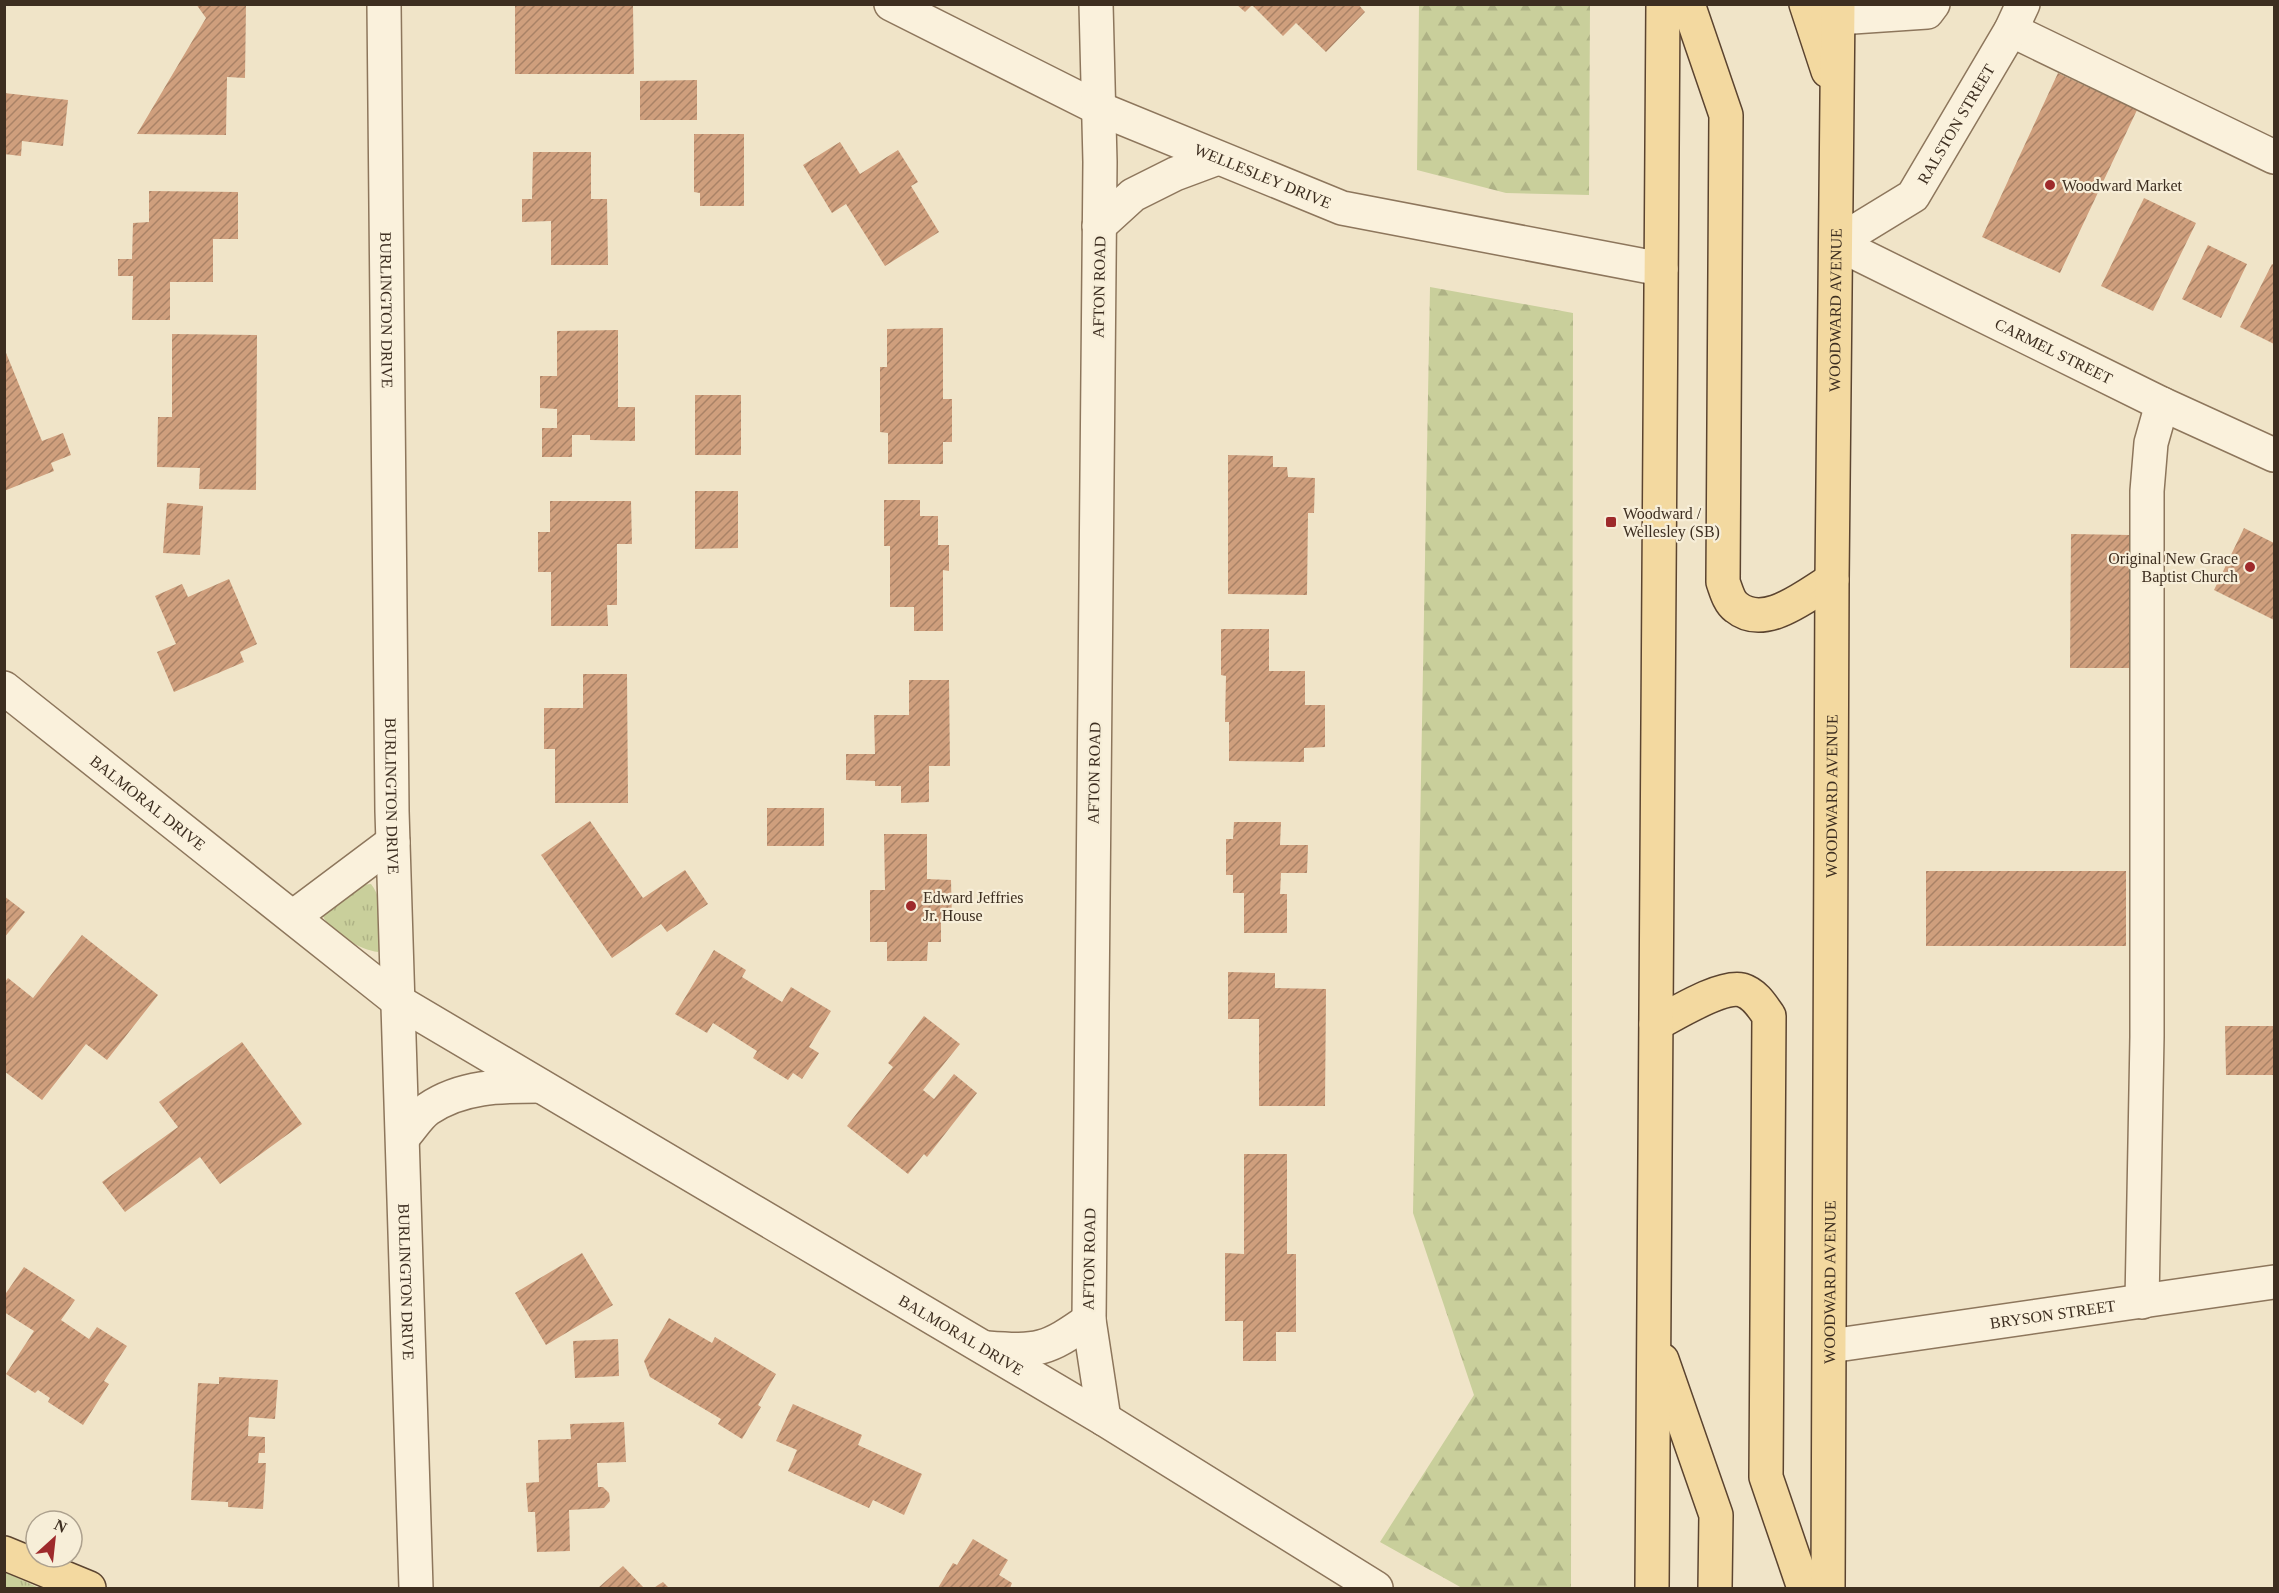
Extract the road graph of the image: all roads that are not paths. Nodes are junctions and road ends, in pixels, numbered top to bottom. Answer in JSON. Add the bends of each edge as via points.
{"nodes":[{"id":1,"x":384,"y":4,"type":"edge"},
{"id":2,"x":891,"y":4,"type":"edge"},
{"id":3,"x":1096,"y":4,"type":"edge"},
{"id":4,"x":1663,"y":4,"type":"edge"},
{"id":5,"x":1688,"y":4,"type":"edge"},
{"id":6,"x":1806,"y":4,"type":"edge"},
{"id":7,"x":1933,"y":4,"type":"edge"},
{"id":8,"x":1838,"y":11,"type":"edge"},
{"id":9,"x":2017,"y":17,"type":"edge"},
{"id":10,"x":1837,"y":99,"type":"junction"},
{"id":11,"x":1100,"y":110,"type":"junction"},
{"id":12,"x":2274,"y":157,"type":"edge"},
{"id":13,"x":1218,"y":158,"type":"junction"},
{"id":14,"x":1099,"y":226,"type":"junction"},
{"id":15,"x":1836,"y":243,"type":"junction"},
{"id":16,"x":1661,"y":269,"type":"junction"},
{"id":17,"x":2162,"y":404,"type":"junction"},
{"id":18,"x":2274,"y":455,"type":"edge"},
{"id":19,"x":1832,"y":580,"type":"junction"},
{"id":20,"x":4,"y":688,"type":"edge"},
{"id":21,"x":393,"y":842,"type":"junction"},
{"id":22,"x":293,"y":917,"type":"junction"},
{"id":23,"x":399,"y":1002,"type":"junction"},
{"id":24,"x":1656,"y":1024,"type":"junction"},
{"id":25,"x":542,"y":1086,"type":"junction"},
{"id":26,"x":403,"y":1137,"type":"junction"},
{"id":27,"x":2274,"y":1282,"type":"edge"},
{"id":28,"x":2142,"y":1302,"type":"junction"},
{"id":29,"x":1089,"y":1320,"type":"junction"},
{"id":30,"x":1654,"y":1335,"type":"junction"},
{"id":31,"x":1830,"y":1346,"type":"junction"},
{"id":32,"x":982,"y":1348,"type":"junction"},
{"id":33,"x":1104,"y":1419,"type":"junction"},
{"id":34,"x":4,"y":1553,"type":"edge"},
{"id":35,"x":89,"y":1588,"type":"edge"},
{"id":36,"x":416,"y":1588,"type":"edge"},
{"id":37,"x":1376,"y":1588,"type":"edge"},
{"id":38,"x":1652,"y":1588,"type":"edge"},
{"id":39,"x":1715,"y":1588,"type":"edge"},
{"id":40,"x":1804,"y":1588,"type":"edge"},
{"id":41,"x":1828,"y":1588,"type":"edge"}],
"edges":[{"from":1,"to":21,"type":"street","name":"BURLINGTON DRIVE"},
{"from":2,"to":11,"type":"street","name":"WELLESLEY DRIVE"},
{"from":3,"to":11,"type":"street","name":"AFTON ROAD"},
{"from":4,"to":16,"type":"main road"},
{"from":5,"to":19,"type":"main road","via":[[1726,115],[1723,582],[1734,606],[1749,615],[1766,616]]},
{"from":6,"to":10,"type":"main road"},
{"from":7,"to":8,"type":"street","via":[[1928,12]]},
{"from":8,"to":10,"type":"main road","name":"WOODWARD AVENUE"},
{"from":9,"to":12,"type":"street"},
{"from":9,"to":15,"type":"street","name":"RALSTON STREET","via":[[1913,196]]},
{"from":10,"to":15,"type":"main road","name":"WOODWARD AVENUE"},
{"from":11,"to":13,"type":"street","name":"WELLESLEY DRIVE"},
{"from":11,"to":14,"type":"street","name":"AFTON ROAD"},
{"from":13,"to":14,"type":"street","name":"AFTON ROAD","via":[[1133,195]]},
{"from":13,"to":16,"type":"street","name":"WELLESLEY DRIVE","via":[[1342,208]]},
{"from":14,"to":29,"type":"street","name":"AFTON ROAD"},
{"from":15,"to":17,"type":"street","name":"CARMEL STREET"},
{"from":15,"to":19,"type":"main road","name":"WOODWARD AVENUE"},
{"from":16,"to":24,"type":"main road"},
{"from":17,"to":18,"type":"street","name":"CARMEL STREET"},
{"from":17,"to":28,"type":"street","via":[[2151,443],[2147,491]]},
{"from":19,"to":31,"type":"main road","name":"WOODWARD AVENUE"},
{"from":20,"to":22,"type":"street","name":"BALMORAL DRIVE"},
{"from":21,"to":22,"type":"street"},
{"from":21,"to":23,"type":"street","name":"BURLINGTON DRIVE"},
{"from":22,"to":23,"type":"street","name":"BALMORAL DRIVE"},
{"from":23,"to":25,"type":"street","name":"BALMORAL DRIVE"},
{"from":23,"to":26,"type":"street","name":"BURLINGTON DRIVE"},
{"from":24,"to":30,"type":"main road"},
{"from":24,"to":40,"type":"main road","via":[[1722,991],[1742,990],[1758,1000],[1769,1016],[1766,1477]]},
{"from":25,"to":26,"type":"street","via":[[490,1086],[458,1095],[426,1110]]},
{"from":25,"to":32,"type":"street","name":"BALMORAL DRIVE"},
{"from":26,"to":36,"type":"street","name":"BURLINGTON DRIVE"},
{"from":27,"to":28,"type":"street","name":"BRYSON STREET"},
{"from":28,"to":31,"type":"street","name":"BRYSON STREET"},
{"from":29,"to":32,"type":"street","name":"AFTON ROAD","via":[[1057,1342],[1026,1351]]},
{"from":29,"to":33,"type":"street","name":"AFTON ROAD"},
{"from":30,"to":38,"type":"main road"},
{"from":30,"to":39,"type":"main road","via":[[1716,1515]]},
{"from":31,"to":41,"type":"main road","name":"WOODWARD AVENUE"},
{"from":32,"to":33,"type":"street","name":"BALMORAL DRIVE"},
{"from":33,"to":37,"type":"street","name":"BALMORAL DRIVE"},
{"from":34,"to":35,"type":"main road"}]}
